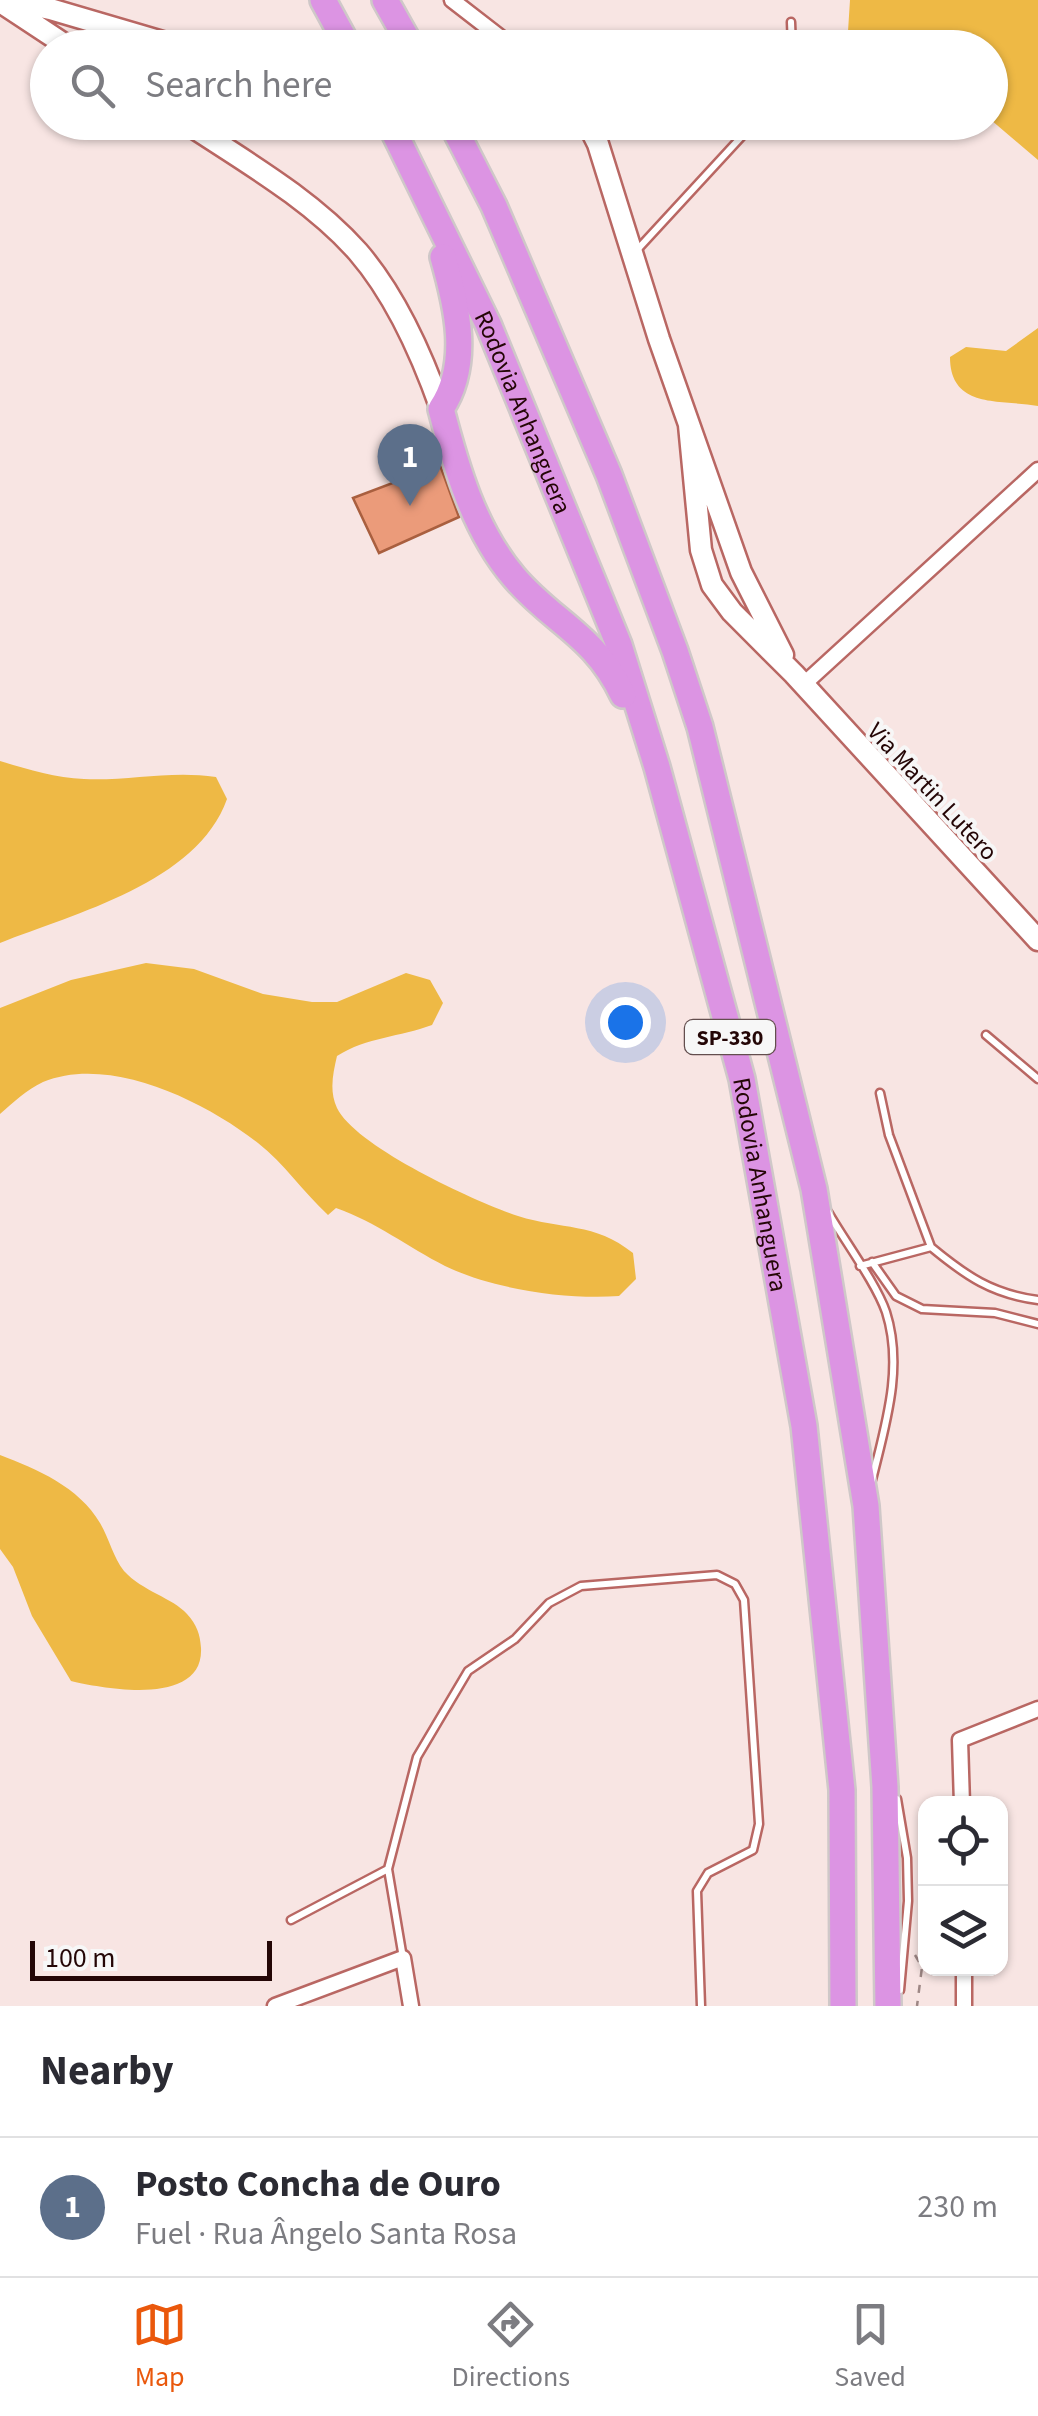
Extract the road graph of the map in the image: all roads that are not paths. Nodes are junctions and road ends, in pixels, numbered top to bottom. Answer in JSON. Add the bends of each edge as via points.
{"nodes":[{"id":1,"x":8,"y":0,"type":"edge"},
{"id":2,"x":323,"y":0,"type":"edge"},
{"id":3,"x":385,"y":0,"type":"edge"},
{"id":4,"x":452,"y":0,"type":"edge"},
{"id":5,"x":0,"y":2,"type":"edge"},
{"id":6,"x":790,"y":22,"type":"dead end"},
{"id":7,"x":43,"y":30,"type":"edge"},
{"id":8,"x":122,"y":30,"type":"edge"},
{"id":9,"x":340,"y":30,"type":"edge"},
{"id":10,"x":403,"y":30,"type":"edge"},
{"id":11,"x":491,"y":30,"type":"edge"},
{"id":12,"x":791,"y":30,"type":"edge"},
{"id":13,"x":212,"y":140,"type":"edge"},
{"id":14,"x":399,"y":140,"type":"edge"},
{"id":15,"x":460,"y":140,"type":"edge"},
{"id":16,"x":596,"y":140,"type":"edge"},
{"id":17,"x":738,"y":140,"type":"edge"},
{"id":18,"x":426,"y":192,"type":"junction"},
{"id":19,"x":632,"y":255,"type":"junction"},
{"id":20,"x":440,"y":409,"type":"junction"},
{"id":21,"x":689,"y":426,"type":"junction"},
{"id":22,"x":1038,"y":470,"type":"edge"},
{"id":23,"x":739,"y":566,"type":"junction"},
{"id":24,"x":708,"y":578,"type":"junction"},
{"id":25,"x":799,"y":680,"type":"junction"},
{"id":26,"x":657,"y":767,"type":"junction"},
{"id":27,"x":1038,"y":940,"type":"edge"},
{"id":28,"x":986,"y":1035,"type":"dead end"},
{"id":29,"x":1038,"y":1079,"type":"edge"},
{"id":30,"x":880,"y":1093,"type":"dead end"},
{"id":31,"x":814,"y":1188,"type":"junction"},
{"id":32,"x":932,"y":1247,"type":"junction"},
{"id":33,"x":872,"y":1262,"type":"junction"},
{"id":34,"x":860,"y":1266,"type":"junction"},
{"id":35,"x":1038,"y":1300,"type":"edge"},
{"id":36,"x":1038,"y":1324,"type":"edge"},
{"id":37,"x":866,"y":1506,"type":"junction"},
{"id":38,"x":880,"y":1709,"type":"junction"},
{"id":39,"x":1038,"y":1709,"type":"edge"},
{"id":40,"x":962,"y":1796,"type":"edge"},
{"id":41,"x":388,"y":1868,"type":"junction"},
{"id":42,"x":291,"y":1920,"type":"dead end"},
{"id":43,"x":403,"y":1958,"type":"junction"},
{"id":44,"x":964,"y":1976,"type":"edge"},
{"id":45,"x":276,"y":2006,"type":"edge"},
{"id":46,"x":411,"y":2006,"type":"edge"},
{"id":47,"x":701,"y":2006,"type":"edge"},
{"id":48,"x":843,"y":2006,"type":"edge"},
{"id":49,"x":888,"y":2006,"type":"edge"},
{"id":50,"x":898,"y":2006,"type":"edge"},
{"id":51,"x":964,"y":2006,"type":"edge"}],
"edges":[{"from":1,"to":8,"type":"street"},
{"from":2,"to":9,"type":"highway"},
{"from":3,"to":10,"type":"highway"},
{"from":4,"to":11,"type":"street"},
{"from":5,"to":7,"type":"street"},
{"from":6,"to":12,"type":"lane"},
{"from":13,"to":20,"type":"street","via":[[306,204],[358,252],[426,366]]},
{"from":14,"to":18,"type":"highway","name":"Rodovia Anhanguera","number":"SP-330"},
{"from":15,"to":31,"type":"highway","name":"Rodovia Anhanguera","number":"SP-330","via":[[609,475],[680,666]]},
{"from":16,"to":19,"type":"street","name":"Via Martin Lutero"},
{"from":17,"to":19,"type":"lane"},
{"from":18,"to":20,"type":"highway","via":[[456,314],[456,380]]},
{"from":18,"to":26,"type":"highway","name":"Rodovia Anhanguera","number":"SP-330","via":[[488,324],[604,608]]},
{"from":19,"to":21,"type":"street","name":"Via Martin Lutero"},
{"from":20,"to":26,"type":"highway","via":[[492,549],[612,673]]},
{"from":21,"to":23,"type":"street","name":"Via Martin Lutero"},
{"from":21,"to":24,"type":"street","name":"Via Martin Lutero"},
{"from":22,"to":25,"type":"street"},
{"from":23,"to":24,"type":"street","via":[[720,560]]},
{"from":23,"to":25,"type":"street","name":"Via Martin Lutero"},
{"from":24,"to":25,"type":"street","name":"Via Martin Lutero"},
{"from":25,"to":27,"type":"street","name":"Via Martin Lutero"},
{"from":26,"to":48,"type":"highway","name":"Rodovia Anhanguera","number":"SP-330","via":[[742,1078],[804,1426],[842,1790]]},
{"from":28,"to":29,"type":"lane"},
{"from":30,"to":32,"type":"lane","via":[[894,1151]]},
{"from":31,"to":34,"type":"lane"},
{"from":31,"to":37,"type":"highway","name":"Rodovia Anhanguera","number":"SP-330"},
{"from":32,"to":33,"type":"lane"},
{"from":32,"to":35,"type":"lane","via":[[970,1279]]},
{"from":33,"to":34,"type":"lane"},
{"from":33,"to":36,"type":"lane","via":[[896,1296],[922,1309],[995,1313]]},
{"from":34,"to":37,"type":"lane","via":[[886,1310],[894,1347],[891,1401]]},
{"from":37,"to":38,"type":"highway","name":"Rodovia Anhanguera","number":"SP-330"},
{"from":38,"to":49,"type":"highway","name":"Rodovia Anhanguera","number":"SP-330"},
{"from":38,"to":50,"type":"lane","via":[[908,1858]]},
{"from":39,"to":40,"type":"street","via":[[960,1740]]},
{"from":41,"to":42,"type":"lane"},
{"from":41,"to":43,"type":"lane"},
{"from":41,"to":47,"type":"lane","via":[[417,1758],[468,1671],[515,1639],[549,1602],[581,1586],[717,1574],[735,1584],[744,1600],[759,1824],[753,1850],[708,1873],[697,1891]]},
{"from":43,"to":45,"type":"street"},
{"from":43,"to":46,"type":"street"},
{"from":44,"to":51,"type":"street"}]}
